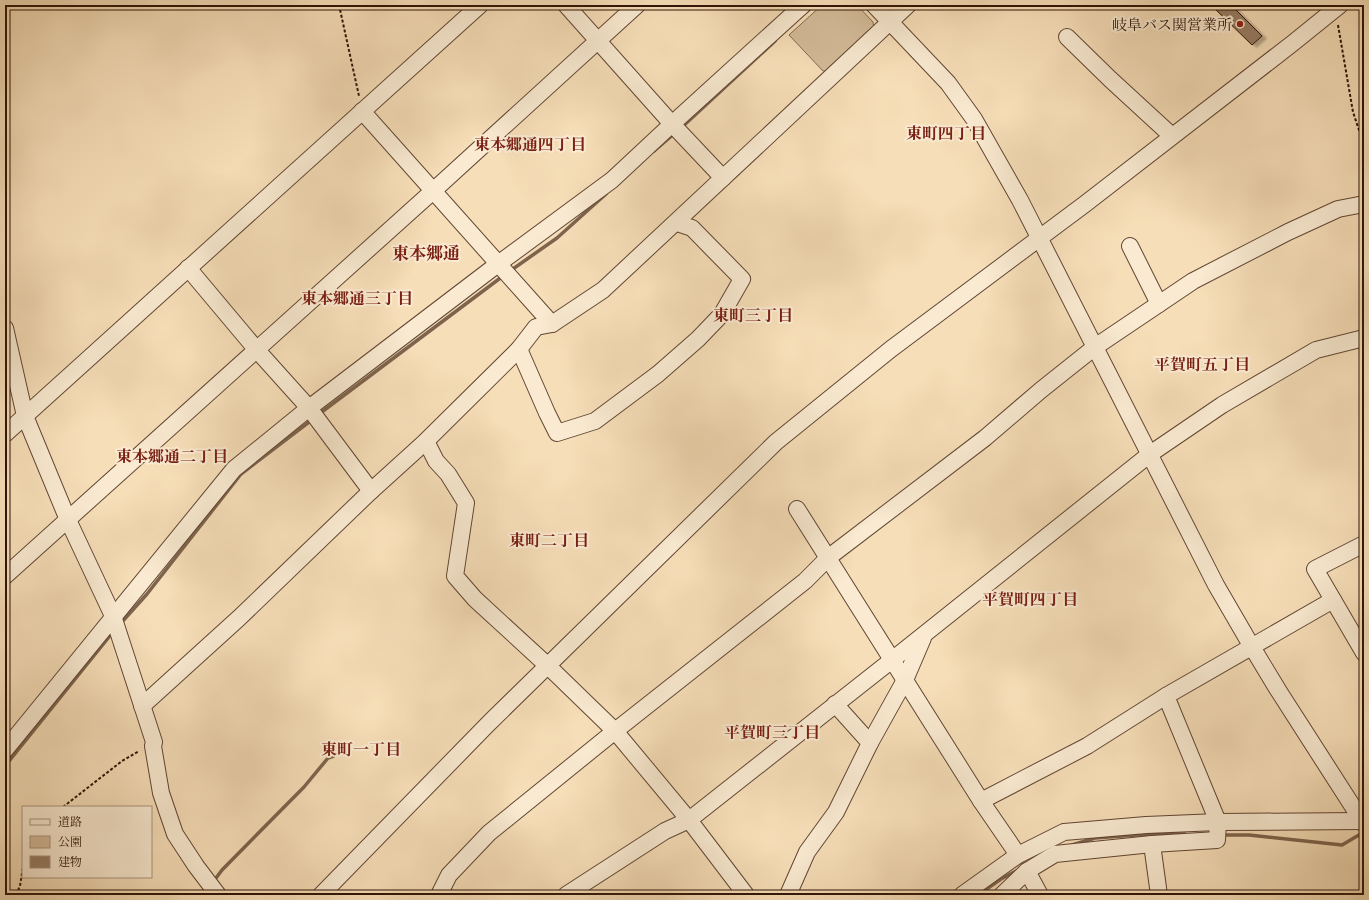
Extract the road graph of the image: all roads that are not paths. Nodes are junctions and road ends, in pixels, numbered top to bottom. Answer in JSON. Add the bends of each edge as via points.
{"nodes":[{"id":1,"x":480,"y":5,"type":"edge"},
{"id":2,"x":566,"y":5,"type":"edge"},
{"id":3,"x":637,"y":5,"type":"edge"},
{"id":4,"x":802,"y":5,"type":"edge"},
{"id":5,"x":874,"y":5,"type":"edge"},
{"id":6,"x":908,"y":5,"type":"edge"},
{"id":7,"x":1338,"y":7,"type":"edge"},
{"id":8,"x":890,"y":22,"type":"junction"},
{"id":9,"x":1067,"y":37,"type":"dead end"},
{"id":10,"x":598,"y":41,"type":"junction"},
{"id":11,"x":362,"y":111,"type":"junction"},
{"id":12,"x":672,"y":124,"type":"junction"},
{"id":13,"x":1172,"y":136,"type":"junction"},
{"id":14,"x":723,"y":178,"type":"junction"},
{"id":15,"x":433,"y":191,"type":"junction"},
{"id":16,"x":1364,"y":204,"type":"edge"},
{"id":17,"x":677,"y":223,"type":"junction"},
{"id":18,"x":1040,"y":239,"type":"junction"},
{"id":19,"x":1130,"y":246,"type":"dead end"},
{"id":20,"x":498,"y":264,"type":"junction"},
{"id":21,"x":188,"y":268,"type":"junction"},
{"id":22,"x":1159,"y":304,"type":"junction"},
{"id":23,"x":552,"y":324,"type":"junction"},
{"id":24,"x":5,"y":328,"type":"edge"},
{"id":25,"x":1364,"y":338,"type":"edge"},
{"id":26,"x":1095,"y":347,"type":"junction"},
{"id":27,"x":256,"y":349,"type":"junction"},
{"id":28,"x":519,"y":349,"type":"junction"},
{"id":29,"x":309,"y":408,"type":"junction"},
{"id":30,"x":25,"y":416,"type":"junction"},
{"id":31,"x":5,"y":434,"type":"edge"},
{"id":32,"x":424,"y":443,"type":"junction"},
{"id":33,"x":1150,"y":454,"type":"junction"},
{"id":34,"x":371,"y":491,"type":"junction"},
{"id":35,"x":797,"y":509,"type":"dead end"},
{"id":36,"x":68,"y":520,"type":"junction"},
{"id":37,"x":1364,"y":544,"type":"edge"},
{"id":38,"x":828,"y":557,"type":"junction"},
{"id":39,"x":5,"y":576,"type":"edge"},
{"id":40,"x":1333,"y":600,"type":"junction"},
{"id":41,"x":114,"y":617,"type":"junction"},
{"id":42,"x":924,"y":635,"type":"junction"},
{"id":43,"x":1362,"y":644,"type":"edge"},
{"id":44,"x":1252,"y":647,"type":"junction"},
{"id":45,"x":892,"y":660,"type":"junction"},
{"id":46,"x":548,"y":666,"type":"junction"},
{"id":47,"x":905,"y":680,"type":"junction"},
{"id":48,"x":1166,"y":696,"type":"junction"},
{"id":49,"x":835,"y":704,"type":"junction"},
{"id":50,"x":142,"y":706,"type":"junction"},
{"id":51,"x":615,"y":731,"type":"junction"},
{"id":52,"x":870,"y":743,"type":"junction"},
{"id":53,"x":5,"y":750,"type":"edge"},
{"id":54,"x":982,"y":801,"type":"junction"},
{"id":55,"x":689,"y":820,"type":"junction"},
{"id":56,"x":1218,"y":822,"type":"junction"},
{"id":57,"x":1363,"y":824,"type":"edge"},
{"id":58,"x":1152,"y":844,"type":"junction"},
{"id":59,"x":1018,"y":855,"type":"junction"},
{"id":60,"x":1027,"y":871,"type":"junction"},
{"id":61,"x":218,"y":895,"type":"edge"},
{"id":62,"x":321,"y":895,"type":"edge"},
{"id":63,"x":439,"y":895,"type":"edge"},
{"id":64,"x":566,"y":895,"type":"edge"},
{"id":65,"x":746,"y":895,"type":"edge"},
{"id":66,"x":788,"y":895,"type":"edge"},
{"id":67,"x":962,"y":895,"type":"edge"},
{"id":68,"x":1002,"y":895,"type":"edge"},
{"id":69,"x":1040,"y":895,"type":"edge"},
{"id":70,"x":1159,"y":895,"type":"edge"}],
"edges":[{"from":1,"to":11,"type":"street"},
{"from":2,"to":10,"type":"street"},
{"from":3,"to":10,"type":"street"},
{"from":4,"to":12,"type":"street"},
{"from":5,"to":8,"type":"street"},
{"from":6,"to":8,"type":"street"},
{"from":7,"to":13,"type":"street"},
{"from":8,"to":14,"type":"street"},
{"from":8,"to":18,"type":"street","via":[[948,83],[974,119]]},
{"from":9,"to":13,"type":"street"},
{"from":10,"to":12,"type":"street"},
{"from":10,"to":15,"type":"street"},
{"from":11,"to":15,"type":"street"},
{"from":11,"to":21,"type":"street"},
{"from":12,"to":14,"type":"street"},
{"from":12,"to":20,"type":"street","via":[[612,180]]},
{"from":13,"to":18,"type":"street"},
{"from":14,"to":17,"type":"street"},
{"from":15,"to":20,"type":"street"},
{"from":15,"to":27,"type":"street"},
{"from":16,"to":22,"type":"street","via":[[1338,208],[1288,232],[1193,281]]},
{"from":17,"to":23,"type":"street","via":[[603,290]]},
{"from":17,"to":28,"type":"street","via":[[692,228],[742,279],[722,314],[658,374],[594,421],[558,433]]},
{"from":18,"to":26,"type":"street"},
{"from":18,"to":46,"type":"street","via":[[891,349],[776,442]]},
{"from":19,"to":22,"type":"street"},
{"from":20,"to":23,"type":"street"},
{"from":20,"to":29,"type":"street"},
{"from":21,"to":27,"type":"street"},
{"from":21,"to":30,"type":"street"},
{"from":22,"to":26,"type":"street"},
{"from":23,"to":28,"type":"street","via":[[536,327]]},
{"from":24,"to":30,"type":"street"},
{"from":25,"to":33,"type":"street","via":[[1316,350],[1222,405]]},
{"from":26,"to":33,"type":"street"},
{"from":26,"to":38,"type":"street","via":[[985,438]]},
{"from":27,"to":29,"type":"street"},
{"from":27,"to":36,"type":"street"},
{"from":28,"to":32,"type":"street"},
{"from":29,"to":34,"type":"street"},
{"from":29,"to":41,"type":"street","via":[[234,469]]},
{"from":30,"to":31,"type":"street"},
{"from":30,"to":36,"type":"street"},
{"from":32,"to":34,"type":"street"},
{"from":32,"to":46,"type":"street","via":[[466,503],[455,576],[475,599]]},
{"from":33,"to":42,"type":"street"},
{"from":33,"to":44,"type":"street","via":[[1216,585]]},
{"from":34,"to":50,"type":"street","via":[[239,618]]},
{"from":35,"to":38,"type":"street"},
{"from":36,"to":39,"type":"street"},
{"from":36,"to":41,"type":"street"},
{"from":37,"to":40,"type":"street","via":[[1315,569]]},
{"from":38,"to":45,"type":"street"},
{"from":38,"to":51,"type":"street","via":[[805,581]]},
{"from":40,"to":43,"type":"street"},
{"from":40,"to":44,"type":"street"},
{"from":41,"to":50,"type":"street"},
{"from":41,"to":53,"type":"street"},
{"from":42,"to":45,"type":"street"},
{"from":42,"to":47,"type":"street"},
{"from":44,"to":48,"type":"street"},
{"from":44,"to":57,"type":"street"},
{"from":45,"to":47,"type":"street"},
{"from":45,"to":49,"type":"street"},
{"from":46,"to":51,"type":"street"},
{"from":46,"to":62,"type":"street"},
{"from":47,"to":52,"type":"street"},
{"from":47,"to":54,"type":"street"},
{"from":48,"to":54,"type":"street","via":[[1087,746]]},
{"from":48,"to":56,"type":"street"},
{"from":49,"to":52,"type":"street"},
{"from":49,"to":55,"type":"street"},
{"from":50,"to":61,"type":"street","via":[[153,744],[161,793],[175,834]]},
{"from":51,"to":55,"type":"street"},
{"from":51,"to":63,"type":"street","via":[[489,833],[449,875]]},
{"from":52,"to":66,"type":"street","via":[[836,812],[807,852]]},
{"from":54,"to":59,"type":"street"},
{"from":55,"to":64,"type":"street","via":[[666,831]]},
{"from":55,"to":65,"type":"street"},
{"from":56,"to":57,"type":"street"},
{"from":56,"to":58,"type":"street","via":[[1218,840]]},
{"from":56,"to":59,"type":"street","via":[[1064,832]]},
{"from":58,"to":60,"type":"street","via":[[1055,854]]},
{"from":58,"to":70,"type":"street"},
{"from":59,"to":67,"type":"street"},
{"from":60,"to":68,"type":"street"},
{"from":60,"to":69,"type":"street"}]}
